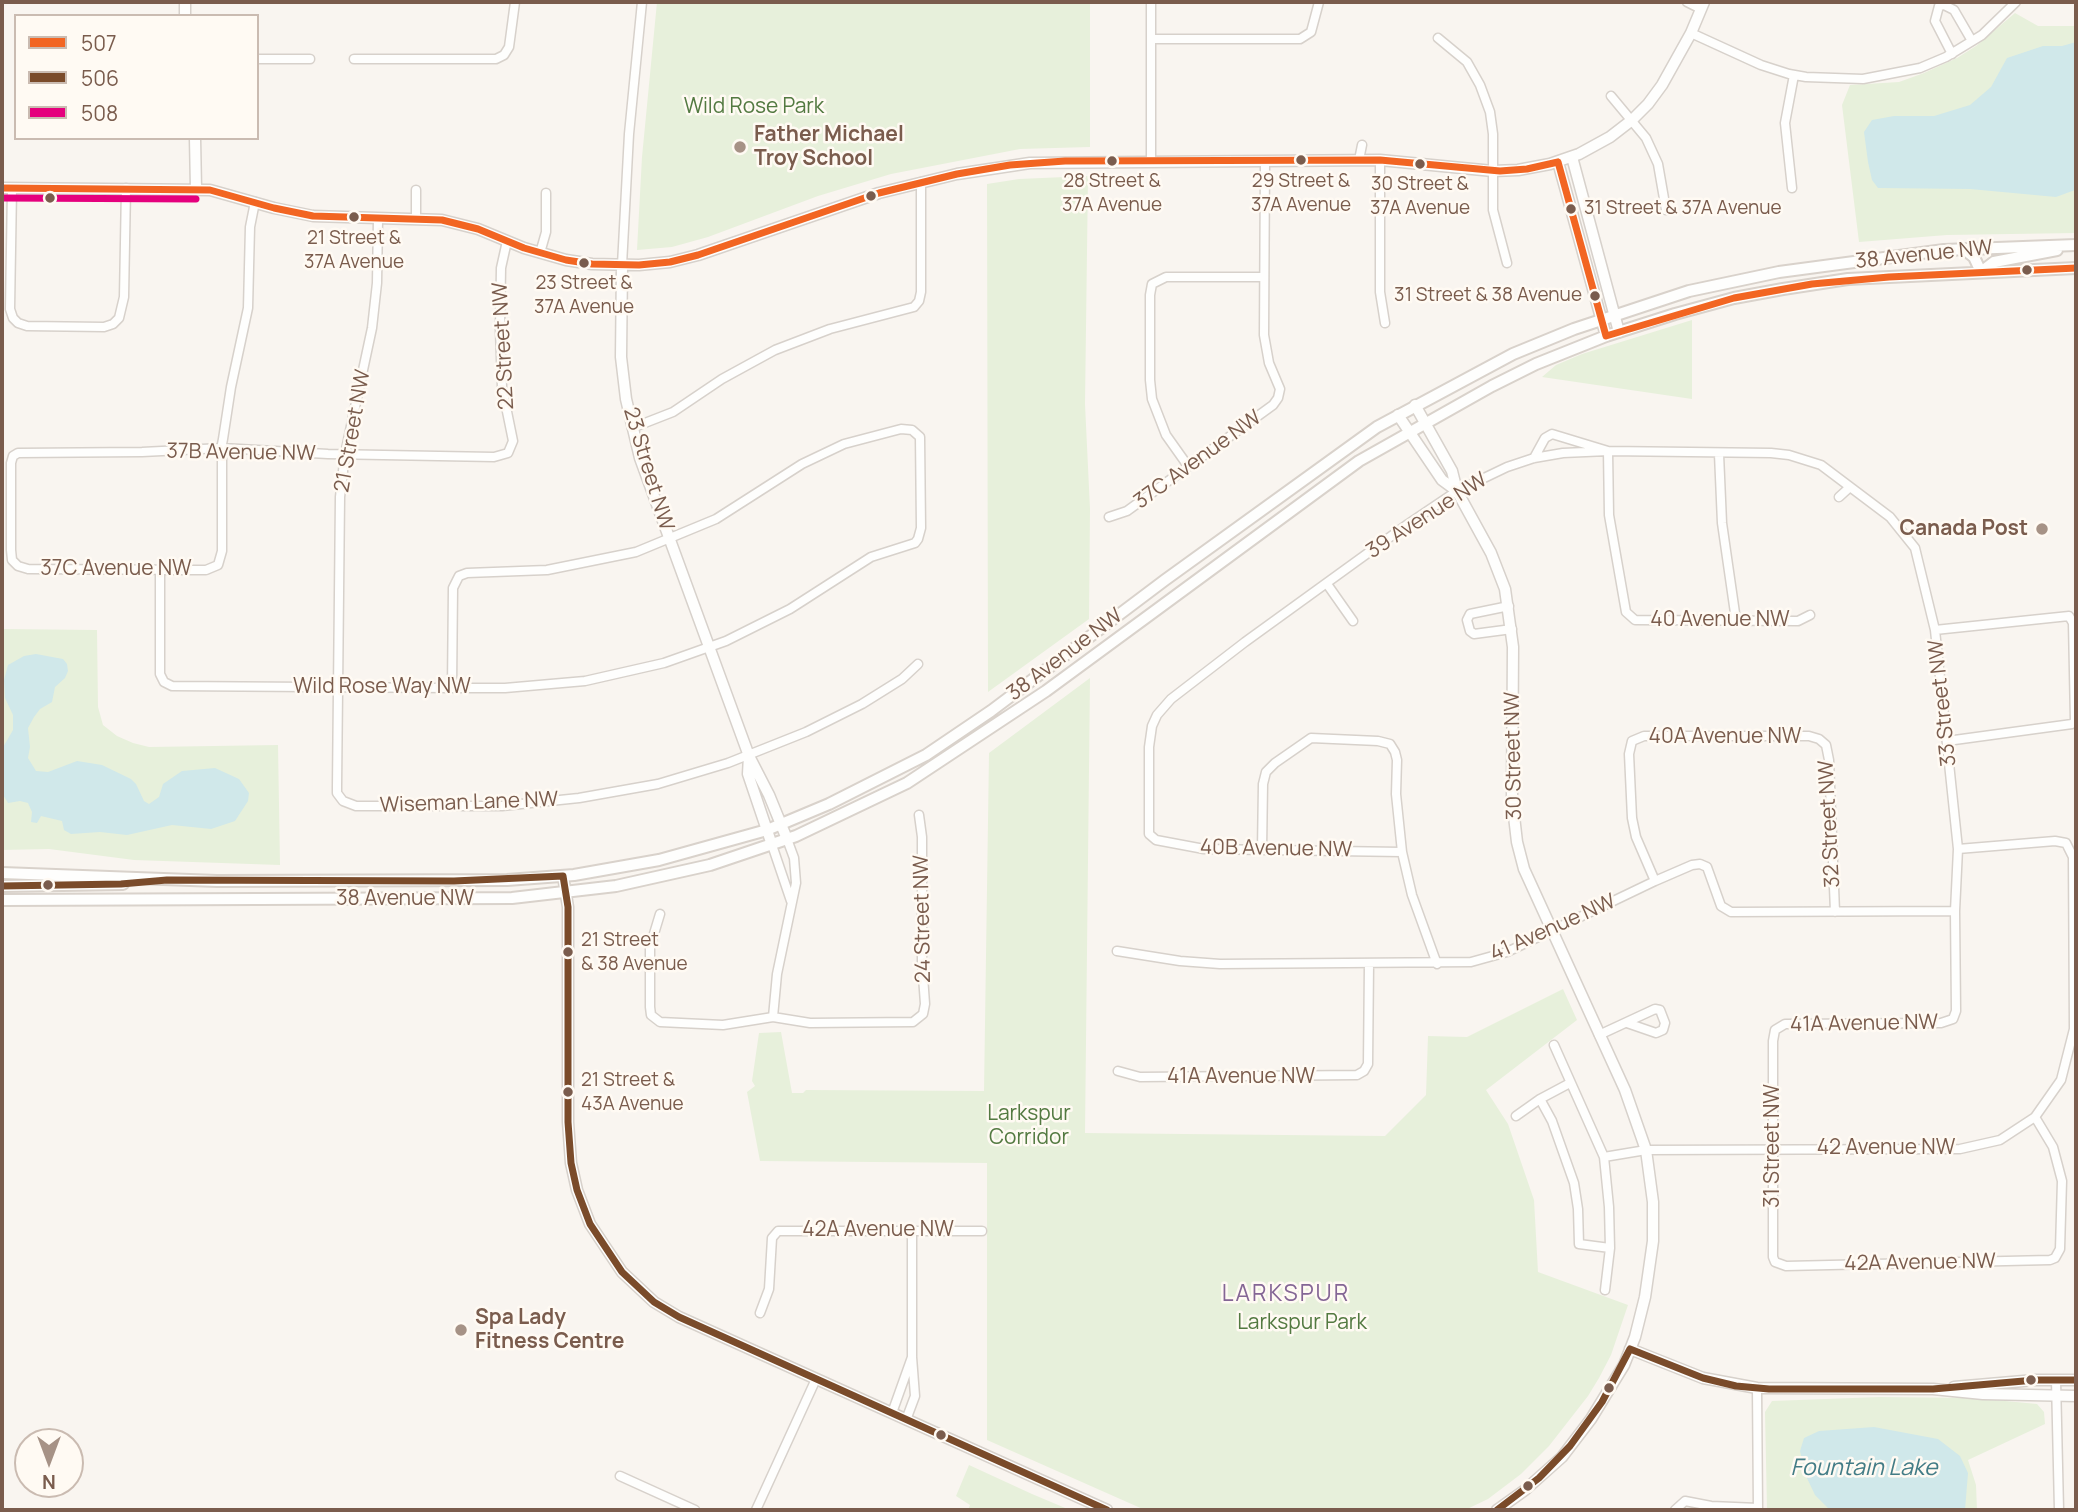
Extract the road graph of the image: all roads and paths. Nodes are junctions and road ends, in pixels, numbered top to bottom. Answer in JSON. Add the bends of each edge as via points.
{"nodes":[{"id":1,"x":515,"y":2,"type":"edge"},
{"id":2,"x":642,"y":2,"type":"edge"},
{"id":3,"x":1151,"y":2,"type":"edge"},
{"id":4,"x":1319,"y":2,"type":"edge"},
{"id":5,"x":1687,"y":2,"type":"edge"},
{"id":6,"x":2016,"y":2,"type":"edge"},
{"id":7,"x":1703,"y":5,"type":"edge"},
{"id":8,"x":1691,"y":33,"type":"junction"},
{"id":9,"x":1438,"y":38,"type":"dead end"},
{"id":10,"x":1151,"y":39,"type":"junction"},
{"id":11,"x":1972,"y":41,"type":"junction"},
{"id":12,"x":1952,"y":54,"type":"junction"},
{"id":13,"x":259,"y":59,"type":"edge"},
{"id":14,"x":310,"y":59,"type":"dead end"},
{"id":15,"x":354,"y":60,"type":"dead end"},
{"id":16,"x":1794,"y":75,"type":"junction"},
{"id":17,"x":1611,"y":96,"type":"dead end"},
{"id":18,"x":1632,"y":120,"type":"junction"},
{"id":19,"x":195,"y":140,"type":"edge"},
{"id":20,"x":1362,"y":145,"type":"dead end"},
{"id":21,"x":1572,"y":157,"type":"junction"},
{"id":22,"x":1359,"y":160,"type":"junction"},
{"id":23,"x":1380,"y":160,"type":"junction"},
{"id":24,"x":1151,"y":161,"type":"junction"},
{"id":25,"x":1265,"y":161,"type":"junction"},
{"id":26,"x":1558,"y":162,"type":"junction"},
{"id":27,"x":1493,"y":171,"type":"junction"},
{"id":28,"x":921,"y":182,"type":"junction"},
{"id":29,"x":7,"y":188,"type":"edge"},
{"id":30,"x":126,"y":188,"type":"junction"},
{"id":31,"x":1792,"y":188,"type":"dead end"},
{"id":32,"x":196,"y":189,"type":"junction"},
{"id":33,"x":416,"y":190,"type":"dead end"},
{"id":34,"x":547,"y":193,"type":"dead end"},
{"id":35,"x":255,"y":202,"type":"junction"},
{"id":36,"x":1666,"y":209,"type":"dead end"},
{"id":37,"x":377,"y":219,"type":"junction"},
{"id":38,"x":416,"y":219,"type":"junction"},
{"id":39,"x":507,"y":241,"type":"junction"},
{"id":40,"x":2075,"y":245,"type":"edge"},
{"id":41,"x":1965,"y":250,"type":"junction"},
{"id":42,"x":540,"y":253,"type":"junction"},
{"id":43,"x":1507,"y":264,"type":"dead end"},
{"id":44,"x":622,"y":265,"type":"junction"},
{"id":45,"x":2076,"y":268,"type":"edge"},
{"id":46,"x":1981,"y":272,"type":"junction"},
{"id":47,"x":1264,"y":277,"type":"junction"},
{"id":48,"x":1615,"y":316,"type":"junction"},
{"id":49,"x":1602,"y":320,"type":"junction"},
{"id":50,"x":1385,"y":323,"type":"dead end"},
{"id":51,"x":1619,"y":332,"type":"junction"},
{"id":52,"x":1606,"y":336,"type":"junction"},
{"id":53,"x":1415,"y":405,"type":"junction"},
{"id":54,"x":1398,"y":415,"type":"junction"},
{"id":55,"x":1425,"y":423,"type":"junction"},
{"id":56,"x":632,"y":428,"type":"junction"},
{"id":57,"x":1408,"y":432,"type":"junction"},
{"id":58,"x":222,"y":448,"type":"junction"},
{"id":59,"x":510,"y":450,"type":"joint"},
{"id":60,"x":1608,"y":451,"type":"junction"},
{"id":61,"x":345,"y":454,"type":"junction"},
{"id":62,"x":1719,"y":454,"type":"junction"},
{"id":63,"x":1789,"y":455,"type":"joint"},
{"id":64,"x":1534,"y":458,"type":"junction"},
{"id":65,"x":1188,"y":467,"type":"junction"},
{"id":66,"x":1850,"y":487,"type":"junction"},
{"id":67,"x":1457,"y":491,"type":"junction"},
{"id":68,"x":1839,"y":498,"type":"dead end"},
{"id":69,"x":1109,"y":517,"type":"dead end"},
{"id":70,"x":669,"y":540,"type":"junction"},
{"id":71,"x":15,"y":563,"type":"joint"},
{"id":72,"x":160,"y":569,"type":"junction"},
{"id":73,"x":1327,"y":584,"type":"junction"},
{"id":74,"x":1508,"y":606,"type":"junction"},
{"id":75,"x":1810,"y":615,"type":"dead end"},
{"id":76,"x":1736,"y":620,"type":"junction"},
{"id":77,"x":1353,"y":621,"type":"dead end"},
{"id":78,"x":1512,"y":629,"type":"junction"},
{"id":79,"x":1935,"y":630,"type":"junction"},
{"id":80,"x":708,"y":648,"type":"junction"},
{"id":81,"x":918,"y":664,"type":"dead end"},
{"id":82,"x":338,"y":687,"type":"junction"},
{"id":83,"x":452,"y":688,"type":"junction"},
{"id":84,"x":1819,"y":739,"type":"joint"},
{"id":85,"x":1947,"y":741,"type":"junction"},
{"id":86,"x":749,"y":756,"type":"junction"},
{"id":87,"x":919,"y":815,"type":"dead end"},
{"id":88,"x":782,"y":825,"type":"junction"},
{"id":89,"x":767,"y":830,"type":"junction"},
{"id":90,"x":1151,"y":837,"type":"joint"},
{"id":91,"x":787,"y":839,"type":"junction"},
{"id":92,"x":772,"y":845,"type":"junction"},
{"id":93,"x":1958,"y":849,"type":"junction"},
{"id":94,"x":1262,"y":850,"type":"junction"},
{"id":95,"x":1402,"y":852,"type":"junction"},
{"id":96,"x":2,"y":872,"type":"edge"},
{"id":97,"x":563,"y":876,"type":"junction"},
{"id":98,"x":167,"y":880,"type":"junction"},
{"id":99,"x":1654,"y":881,"type":"junction"},
{"id":100,"x":2,"y":887,"type":"edge"},
{"id":101,"x":566,"y":893,"type":"junction"},
{"id":102,"x":5,"y":900,"type":"edge"},
{"id":103,"x":791,"y":901,"type":"junction"},
{"id":104,"x":1955,"y":911,"type":"junction"},
{"id":105,"x":1835,"y":912,"type":"junction"},
{"id":106,"x":660,"y":914,"type":"dead end"},
{"id":107,"x":1553,"y":931,"type":"junction"},
{"id":108,"x":1117,"y":950,"type":"dead end"},
{"id":109,"x":1369,"y":964,"type":"junction"},
{"id":110,"x":1437,"y":964,"type":"junction"},
{"id":111,"x":774,"y":1017,"type":"junction"},
{"id":112,"x":1953,"y":1019,"type":"joint"},
{"id":113,"x":1627,"y":1023,"type":"dead end"},
{"id":114,"x":1775,"y":1030,"type":"joint"},
{"id":115,"x":1599,"y":1035,"type":"junction"},
{"id":116,"x":1553,"y":1045,"type":"dead end"},
{"id":117,"x":1118,"y":1072,"type":"dead end"},
{"id":118,"x":1570,"y":1083,"type":"junction"},
{"id":119,"x":1540,"y":1099,"type":"junction"},
{"id":120,"x":1516,"y":1116,"type":"dead end"},
{"id":121,"x":2035,"y":1117,"type":"junction"},
{"id":122,"x":1772,"y":1148,"type":"junction"},
{"id":123,"x":1646,"y":1150,"type":"junction"},
{"id":124,"x":1604,"y":1157,"type":"junction"},
{"id":125,"x":912,"y":1231,"type":"junction"},
{"id":126,"x":982,"y":1231,"type":"dead end"},
{"id":127,"x":1610,"y":1248,"type":"junction"},
{"id":128,"x":1775,"y":1262,"type":"joint"},
{"id":129,"x":1605,"y":1290,"type":"dead end"},
{"id":130,"x":761,"y":1313,"type":"dead end"},
{"id":131,"x":1630,"y":1349,"type":"junction"},
{"id":132,"x":912,"y":1357,"type":"junction"},
{"id":133,"x":816,"y":1379,"type":"junction"},
{"id":134,"x":2056,"y":1380,"type":"junction"},
{"id":135,"x":2076,"y":1380,"type":"edge"},
{"id":136,"x":1757,"y":1388,"type":"junction"},
{"id":137,"x":1933,"y":1389,"type":"junction"},
{"id":138,"x":2057,"y":1396,"type":"junction"},
{"id":139,"x":2076,"y":1396,"type":"edge"},
{"id":140,"x":892,"y":1413,"type":"junction"},
{"id":141,"x":906,"y":1420,"type":"junction"},
{"id":142,"x":620,"y":1476,"type":"dead end"},
{"id":143,"x":1758,"y":1509,"type":"edge"},
{"id":144,"x":695,"y":1510,"type":"edge"},
{"id":145,"x":756,"y":1510,"type":"edge"},
{"id":146,"x":1107,"y":1510,"type":"edge"},
{"id":147,"x":1497,"y":1510,"type":"edge"},
{"id":148,"x":1675,"y":1510,"type":"edge"},
{"id":149,"x":2059,"y":1510,"type":"edge"}],
"edges":[{"from":1,"to":15,"type":"street","via":[[510,42],[504,55],[491,60]]},
{"from":2,"to":44,"type":"street","name":"23 Street NW"},
{"from":3,"to":10,"type":"street"},
{"from":4,"to":10,"type":"street","via":[[1313,28],[1297,40]]},
{"from":5,"to":7,"type":"street"},
{"from":6,"to":11,"type":"street"},
{"from":7,"to":8,"type":"street"},
{"from":8,"to":16,"type":"street"},
{"from":8,"to":18,"type":"street","via":[[1662,85]]},
{"from":9,"to":27,"type":"street","via":[[1467,62],[1485,96],[1493,125]]},
{"from":10,"to":24,"type":"street"},
{"from":11,"to":12,"type":"street"},
{"from":11,"to":12,"type":"street","via":[[1954,10],[1939,6],[1935,21]]},
{"from":12,"to":16,"type":"street","via":[[1886,76]]},
{"from":13,"to":14,"type":"street"},
{"from":16,"to":31,"type":"street","via":[[1785,123]]},
{"from":17,"to":18,"type":"street"},
{"from":18,"to":21,"type":"street"},
{"from":18,"to":36,"type":"street","via":[[1658,164]]},
{"from":19,"to":32,"type":"street"},
{"from":20,"to":22,"type":"street"},
{"from":21,"to":26,"type":"street"},
{"from":21,"to":48,"type":"street"},
{"from":22,"to":23,"type":"street"},
{"from":22,"to":25,"type":"street"},
{"from":23,"to":27,"type":"street"},
{"from":23,"to":50,"type":"street","via":[[1380,292]]},
{"from":24,"to":25,"type":"street"},
{"from":24,"to":28,"type":"street","via":[[1030,163]]},
{"from":25,"to":47,"type":"street"},
{"from":26,"to":27,"type":"street"},
{"from":26,"to":49,"type":"street"},
{"from":27,"to":43,"type":"street","via":[[1494,216]]},
{"from":28,"to":44,"type":"street","via":[[687,258]]},
{"from":28,"to":56,"type":"street","via":[[921,292],[914,307],[775,349],[673,412]]},
{"from":29,"to":30,"type":"street"},
{"from":29,"to":30,"type":"street","via":[[13,318],[27,326],[104,327],[119,318],[124,297]]},
{"from":30,"to":32,"type":"street"},
{"from":32,"to":35,"type":"street"},
{"from":33,"to":38,"type":"street"},
{"from":34,"to":42,"type":"street","via":[[546,232]]},
{"from":35,"to":37,"type":"street","via":[[313,216]]},
{"from":35,"to":58,"type":"street","via":[[248,309]]},
{"from":37,"to":38,"type":"street"},
{"from":37,"to":61,"type":"street","name":"21 Street NW","via":[[372,328]]},
{"from":38,"to":39,"type":"street","via":[[466,225]]},
{"from":39,"to":42,"type":"street"},
{"from":39,"to":59,"type":"street","name":"22 Street NW","via":[[500,268],[500,358],[513,441]]},
{"from":40,"to":41,"type":"main road","name":"38 Avenue NW"},
{"from":40,"to":46,"type":"main road","via":[[1994,262]]},
{"from":41,"to":46,"type":"main road"},
{"from":41,"to":48,"type":"main road","name":"38 Avenue NW","via":[[1779,272],[1689,291]]},
{"from":42,"to":44,"type":"street"},
{"from":44,"to":56,"type":"street","name":"23 Street NW","via":[[621,357]]},
{"from":45,"to":46,"type":"main road","name":"38 Avenue NW"},
{"from":46,"to":51,"type":"main road","name":"38 Avenue NW","via":[[1848,279],[1783,289],[1734,298]]},
{"from":47,"to":65,"type":"street","name":"37C Avenue NW","via":[[1265,343],[1280,394],[1273,405]]},
{"from":47,"to":65,"type":"street","via":[[1166,276],[1153,282],[1152,399],[1166,435]]},
{"from":48,"to":49,"type":"main road","name":"38 Avenue NW"},
{"from":48,"to":51,"type":"street"},
{"from":49,"to":52,"type":"street"},
{"from":49,"to":53,"type":"main road","name":"38 Avenue NW","via":[[1513,354]]},
{"from":51,"to":52,"type":"main road","name":"38 Avenue NW"},
{"from":52,"to":55,"type":"main road","name":"38 Avenue NW","via":[[1536,364]]},
{"from":53,"to":54,"type":"main road","name":"38 Avenue NW"},
{"from":53,"to":55,"type":"street","name":"30 Street NW"},
{"from":54,"to":57,"type":"street","name":"30 Street NW"},
{"from":54,"to":88,"type":"main road","name":"38 Avenue NW","via":[[1219,540],[946,742]]},
{"from":55,"to":57,"type":"main road","name":"38 Avenue NW"},
{"from":55,"to":67,"type":"street","name":"30 Street NW","via":[[1452,471]]},
{"from":56,"to":70,"type":"street","name":"23 Street NW"},
{"from":57,"to":67,"type":"street","name":"30 Street NW","via":[[1442,480]]},
{"from":57,"to":91,"type":"main road","name":"38 Avenue NW","via":[[1359,461],[978,738],[907,783]]},
{"from":58,"to":61,"type":"street","name":"37B Avenue NW"},
{"from":58,"to":71,"type":"street","name":"37B Avenue NW","via":[[25,452],[13,456],[11,550]]},
{"from":58,"to":72,"type":"street","name":"37C Avenue NW","via":[[222,551],[218,565],[206,570]]},
{"from":59,"to":61,"type":"street","name":"37B Avenue NW","via":[[494,457]]},
{"from":60,"to":62,"type":"street","name":"39 Avenue NW"},
{"from":60,"to":64,"type":"street","name":"39 Avenue NW"},
{"from":60,"to":64,"type":"street","name":"39 Avenue NW","via":[[1552,434]]},
{"from":60,"to":76,"type":"street","name":"40 Avenue NW","via":[[1609,516],[1626,612],[1642,621]]},
{"from":61,"to":82,"type":"street","name":"21 Street NW","via":[[340,497]]},
{"from":62,"to":63,"type":"street","name":"39 Avenue NW"},
{"from":62,"to":76,"type":"street","via":[[1722,523]]},
{"from":63,"to":66,"type":"street","name":"33 Street NW","via":[[1821,465]]},
{"from":64,"to":67,"type":"street","name":"39 Avenue NW"},
{"from":65,"to":69,"type":"street","name":"37C Avenue NW","via":[[1127,510]]},
{"from":66,"to":68,"type":"street"},
{"from":66,"to":79,"type":"street","name":"33 Street NW","via":[[1890,517],[1915,548]]},
{"from":67,"to":73,"type":"street","name":"39 Avenue NW"},
{"from":67,"to":74,"type":"street","name":"30 Street NW","via":[[1497,564]]},
{"from":70,"to":80,"type":"street","name":"23 Street NW"},
{"from":70,"to":80,"type":"street","name":"Wild Rose Way NW","via":[[729,512],[793,470],[844,444],[901,429],[920,437],[921,528],[915,543],[871,556],[790,609]]},
{"from":70,"to":83,"type":"street","via":[[566,567],[459,576],[453,588]]},
{"from":71,"to":72,"type":"street","name":"37C Avenue NW","via":[[28,569]]},
{"from":72,"to":82,"type":"street","name":"Wild Rose Way NW","via":[[160,669],[168,684]]},
{"from":73,"to":77,"type":"street"},
{"from":73,"to":90,"type":"street","name":"39 Avenue NW","via":[[1171,699],[1157,715],[1149,747]]},
{"from":74,"to":78,"type":"street","name":"30 Street NW"},
{"from":74,"to":78,"type":"street","via":[[1470,614],[1467,620],[1474,634]]},
{"from":75,"to":76,"type":"street","name":"40 Avenue NW","via":[[1798,621]]},
{"from":78,"to":107,"type":"street","name":"30 Street NW","via":[[1514,822],[1524,869]]},
{"from":79,"to":85,"type":"street","name":"33 Street NW"},
{"from":79,"to":85,"type":"street","via":[[2073,619],[2072,724]]},
{"from":80,"to":83,"type":"street","name":"Wild Rose Way NW","via":[[640,669],[574,682]]},
{"from":80,"to":86,"type":"street","name":"23 Street NW"},
{"from":81,"to":86,"type":"street","name":"Wiseman Lane NW","via":[[862,704]]},
{"from":82,"to":83,"type":"street","name":"Wild Rose Way NW"},
{"from":82,"to":86,"type":"street","name":"Wiseman Lane NW","via":[[337,793],[350,805],[502,806],[579,798],[658,783]]},
{"from":84,"to":99,"type":"street","name":"40A Avenue NW","via":[[1644,736],[1632,741],[1632,818]]},
{"from":84,"to":105,"type":"street","name":"32 Street NW","via":[[1829,760]]},
{"from":85,"to":93,"type":"street","name":"33 Street NW"},
{"from":86,"to":88,"type":"street","name":"23 Street NW"},
{"from":86,"to":89,"type":"street","name":"23 Street NW","via":[[748,774]]},
{"from":87,"to":111,"type":"street","name":"24 Street NW","via":[[923,1014],[904,1023],[810,1023]]},
{"from":88,"to":89,"type":"main road","name":"38 Avenue NW"},
{"from":88,"to":91,"type":"street","name":"23 Street NW"},
{"from":89,"to":92,"type":"street","name":"23 Street NW"},
{"from":89,"to":97,"type":"main road","name":"38 Avenue NW","via":[[659,860]]},
{"from":90,"to":94,"type":"street","name":"40B Avenue NW","via":[[1191,848]]},
{"from":91,"to":92,"type":"main road","name":"38 Avenue NW"},
{"from":91,"to":103,"type":"street","name":"23 Street NW","via":[[796,877]]},
{"from":92,"to":101,"type":"main road","name":"38 Avenue NW","via":[[660,878]]},
{"from":92,"to":103,"type":"street","name":"23 Street NW"},
{"from":93,"to":104,"type":"street","name":"33 Street NW"},
{"from":93,"to":121,"type":"street","via":[[2046,841],[2066,843],[2073,857],[2074,1029],[2061,1080]]},
{"from":94,"to":95,"type":"street","name":"40B Avenue NW"},
{"from":94,"to":95,"type":"street","via":[[1264,778],[1275,763],[1311,738],[1378,741],[1394,748]]},
{"from":95,"to":110,"type":"street"},
{"from":96,"to":98,"type":"main road","name":"38 Avenue NW"},
{"from":97,"to":98,"type":"main road","name":"38 Avenue NW","via":[[454,881]]},
{"from":97,"to":101,"type":"street"},
{"from":98,"to":100,"type":"main road"},
{"from":99,"to":105,"type":"street","name":"41 Avenue NW","via":[[1700,864],[1707,867],[1721,905],[1731,912]]},
{"from":99,"to":107,"type":"street","name":"41 Avenue NW"},
{"from":101,"to":102,"type":"main road","name":"38 Avenue NW","via":[[485,898]]},
{"from":101,"to":133,"type":"street","via":[[571,1163],[590,1224],[622,1272],[654,1302]]},
{"from":103,"to":111,"type":"street","name":"23 Street NW"},
{"from":104,"to":105,"type":"street","name":"41 Avenue NW"},
{"from":104,"to":112,"type":"street","name":"33 Street NW"},
{"from":106,"to":111,"type":"street","via":[[650,956],[650,1012],[657,1021],[711,1025]]},
{"from":107,"to":110,"type":"street","name":"41 Avenue NW","via":[[1483,960]]},
{"from":107,"to":115,"type":"street","name":"30 Street NW"},
{"from":108,"to":109,"type":"street","name":"41 Avenue NW","via":[[1220,964]]},
{"from":109,"to":110,"type":"street","name":"41 Avenue NW"},
{"from":109,"to":117,"type":"street","name":"41A Avenue NW","via":[[1369,1060],[1364,1071],[1350,1077],[1140,1077]]},
{"from":112,"to":114,"type":"street","name":"41A Avenue NW","via":[[1941,1023],[1785,1024]]},
{"from":113,"to":115,"type":"street"},
{"from":114,"to":122,"type":"street","name":"31 Street NW"},
{"from":115,"to":123,"type":"street","name":"30 Street NW"},
{"from":116,"to":118,"type":"street"},
{"from":118,"to":119,"type":"street"},
{"from":118,"to":124,"type":"street"},
{"from":119,"to":120,"type":"street"},
{"from":119,"to":127,"type":"street","via":[[1574,1184],[1579,1244]]},
{"from":121,"to":122,"type":"street","name":"42 Avenue NW","via":[[2000,1140],[1960,1149]]},
{"from":121,"to":128,"type":"street","name":"42A Avenue NW","via":[[2053,1147],[2062,1181],[2060,1249],[2054,1258],[1786,1266]]},
{"from":122,"to":123,"type":"street","name":"42 Avenue NW"},
{"from":122,"to":128,"type":"street","name":"31 Street NW"},
{"from":123,"to":124,"type":"street","name":"42 Avenue NW"},
{"from":123,"to":131,"type":"street","name":"30 Street NW","via":[[1653,1241],[1645,1297]]},
{"from":124,"to":127,"type":"street"},
{"from":125,"to":126,"type":"street","name":"42A Avenue NW"},
{"from":125,"to":130,"type":"street","name":"42A Avenue NW","via":[[787,1230],[774,1234],[769,1289]]},
{"from":125,"to":132,"type":"street"},
{"from":127,"to":129,"type":"street"},
{"from":131,"to":136,"type":"street","via":[[1703,1378]]},
{"from":131,"to":147,"type":"street","name":"30 Street NW","via":[[1617,1378],[1562,1457]]},
{"from":132,"to":140,"type":"street"},
{"from":132,"to":141,"type":"street","via":[[915,1396]]},
{"from":133,"to":140,"type":"street"},
{"from":133,"to":145,"type":"street"},
{"from":134,"to":135,"type":"street"},
{"from":134,"to":137,"type":"street"},
{"from":134,"to":138,"type":"street"},
{"from":136,"to":137,"type":"street"},
{"from":136,"to":143,"type":"street"},
{"from":137,"to":138,"type":"street"},
{"from":138,"to":139,"type":"street"},
{"from":138,"to":149,"type":"street"},
{"from":140,"to":141,"type":"street"},
{"from":141,"to":146,"type":"street"},
{"from":142,"to":144,"type":"street"},
{"from":143,"to":148,"type":"street","via":[[1685,1501]]}]}
